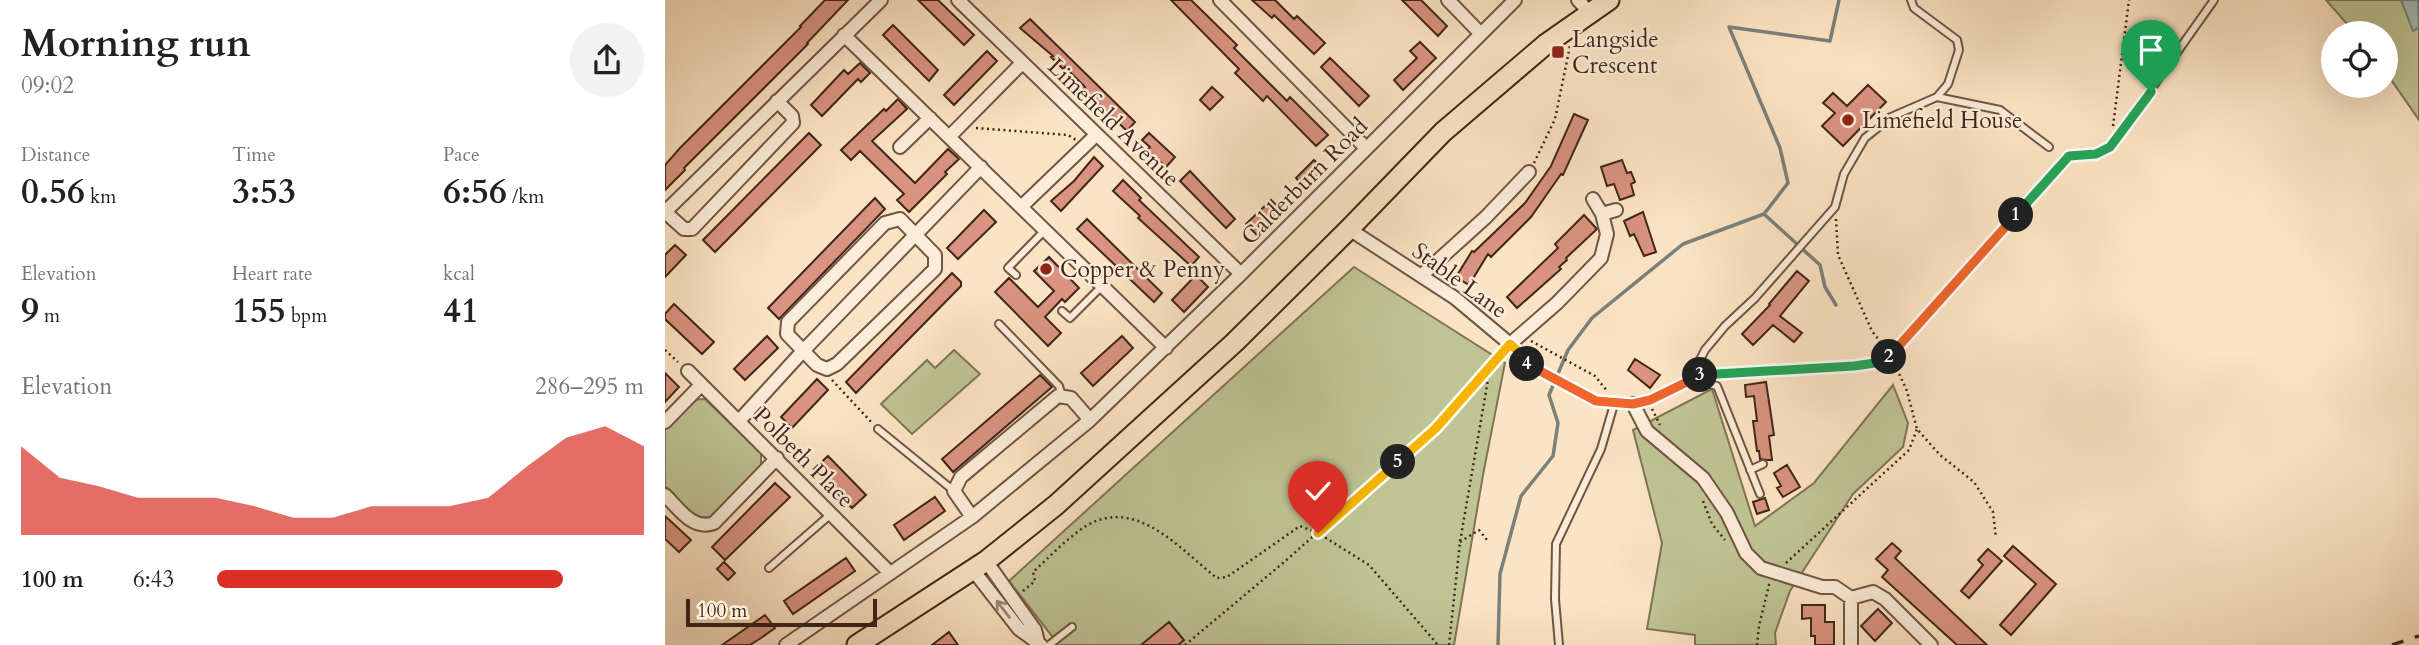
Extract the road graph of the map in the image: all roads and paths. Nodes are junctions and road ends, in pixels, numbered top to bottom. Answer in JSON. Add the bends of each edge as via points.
{"nodes":[{"id":1,"x":881,"y":0,"type":"edge"},
{"id":2,"x":958,"y":0,"type":"edge"},
{"id":3,"x":1220,"y":0,"type":"edge"},
{"id":4,"x":1448,"y":0,"type":"edge"},
{"id":5,"x":1515,"y":0,"type":"edge"},
{"id":6,"x":1609,"y":0,"type":"edge"},
{"id":7,"x":1911,"y":0,"type":"edge"},
{"id":8,"x":2129,"y":0,"type":"edge"},
{"id":9,"x":2214,"y":0,"type":"edge"},
{"id":10,"x":1583,"y":6,"type":"edge"},
{"id":11,"x":1572,"y":25,"type":"junction"},
{"id":12,"x":1480,"y":33,"type":"junction"},
{"id":13,"x":844,"y":35,"type":"junction"},
{"id":14,"x":1022,"y":63,"type":"junction"},
{"id":15,"x":1937,"y":97,"type":"junction"},
{"id":16,"x":777,"y":100,"type":"junction"},
{"id":17,"x":930,"y":118,"type":"junction"},
{"id":18,"x":964,"y":122,"type":"junction"},
{"id":19,"x":1096,"y":135,"type":"junction"},
{"id":20,"x":949,"y":137,"type":"junction"},
{"id":21,"x":1085,"y":146,"type":"junction"},
{"id":22,"x":900,"y":147,"type":"dead end"},
{"id":23,"x":2049,"y":147,"type":"dead end"},
{"id":24,"x":2110,"y":147,"type":"junction"},
{"id":25,"x":1366,"y":148,"type":"junction"},
{"id":26,"x":2069,"y":156,"type":"joint"},
{"id":27,"x":981,"y":167,"type":"junction"},
{"id":28,"x":1529,"y":172,"type":"joint"},
{"id":29,"x":1593,"y":200,"type":"dead end"},
{"id":30,"x":1021,"y":207,"type":"junction"},
{"id":31,"x":1835,"y":207,"type":"junction"},
{"id":32,"x":1616,"y":211,"type":"dead end"},
{"id":33,"x":665,"y":212,"type":"edge"},
{"id":34,"x":1602,"y":214,"type":"junction"},
{"id":35,"x":1349,"y":229,"type":"junction"},
{"id":36,"x":1045,"y":230,"type":"junction"},
{"id":37,"x":916,"y":236,"type":"junction"},
{"id":38,"x":1241,"y":274,"type":"junction"},
{"id":39,"x":1016,"y":275,"type":"dead end"},
{"id":40,"x":1422,"y":275,"type":"junction"},
{"id":41,"x":1102,"y":286,"type":"junction"},
{"id":42,"x":1062,"y":311,"type":"dead end"},
{"id":43,"x":999,"y":324,"type":"dead end"},
{"id":44,"x":1533,"y":340,"type":"dead end"},
{"id":45,"x":1510,"y":344,"type":"junction"},
{"id":46,"x":1166,"y":348,"type":"junction"},
{"id":47,"x":665,"y":350,"type":"edge"},
{"id":48,"x":802,"y":352,"type":"junction"},
{"id":49,"x":1891,"y":356,"type":"junction"},
{"id":50,"x":817,"y":365,"type":"junction"},
{"id":51,"x":1491,"y":365,"type":"junction"},
{"id":52,"x":688,"y":371,"type":"joint"},
{"id":53,"x":1692,"y":377,"type":"junction"},
{"id":54,"x":701,"y":385,"type":"junction"},
{"id":55,"x":1062,"y":397,"type":"junction"},
{"id":56,"x":1647,"y":400,"type":"junction"},
{"id":57,"x":1615,"y":401,"type":"junction"},
{"id":58,"x":1633,"y":404,"type":"junction"},
{"id":59,"x":1090,"y":420,"type":"junction"},
{"id":60,"x":739,"y":421,"type":"junction"},
{"id":61,"x":665,"y":422,"type":"edge"},
{"id":62,"x":878,"y":429,"type":"joint"},
{"id":63,"x":1917,"y":429,"type":"junction"},
{"id":64,"x":1664,"y":434,"type":"dead end"},
{"id":65,"x":777,"y":458,"type":"junction"},
{"id":66,"x":1763,"y":464,"type":"dead end"},
{"id":67,"x":1750,"y":470,"type":"junction"},
{"id":68,"x":954,"y":491,"type":"junction"},
{"id":69,"x":1760,"y":494,"type":"dead end"},
{"id":70,"x":665,"y":495,"type":"edge"},
{"id":71,"x":1702,"y":499,"type":"dead end"},
{"id":72,"x":832,"y":514,"type":"junction"},
{"id":73,"x":972,"y":517,"type":"junction"},
{"id":74,"x":1318,"y":533,"type":"junction"},
{"id":75,"x":1997,"y":538,"type":"dead end"},
{"id":76,"x":1486,"y":540,"type":"dead end"},
{"id":77,"x":1460,"y":542,"type":"junction"},
{"id":78,"x":1727,"y":542,"type":"dead end"},
{"id":79,"x":980,"y":566,"type":"junction"},
{"id":80,"x":769,"y":568,"type":"dead end"},
{"id":81,"x":890,"y":573,"type":"junction"},
{"id":82,"x":1777,"y":573,"type":"junction"},
{"id":83,"x":1762,"y":583,"type":"dead end"},
{"id":84,"x":1851,"y":598,"type":"junction"},
{"id":85,"x":1012,"y":600,"type":"junction"},
{"id":86,"x":1072,"y":627,"type":"dead end"},
{"id":87,"x":1041,"y":644,"type":"edge"},
{"id":88,"x":786,"y":645,"type":"edge"},
{"id":89,"x":857,"y":645,"type":"edge"},
{"id":90,"x":1185,"y":645,"type":"edge"},
{"id":91,"x":1438,"y":645,"type":"edge"},
{"id":92,"x":1448,"y":645,"type":"edge"},
{"id":93,"x":1559,"y":645,"type":"edge"},
{"id":94,"x":1757,"y":645,"type":"edge"},
{"id":95,"x":1851,"y":645,"type":"edge"},
{"id":96,"x":1931,"y":645,"type":"edge"}],
"edges":[{"from":1,"to":13,"type":"street"},
{"from":2,"to":14,"type":"street","name":"Limefield Avenue"},
{"from":3,"to":25,"type":"street"},
{"from":4,"to":12,"type":"street"},
{"from":5,"to":12,"type":"street","name":"Calderburn Road"},
{"from":6,"to":10,"type":"main road"},
{"from":7,"to":15,"type":"lane","via":[[1914,8],[1957,40],[1959,50],[1948,84]]},
{"from":8,"to":24,"type":"path"},
{"from":9,"to":24,"type":"lane"},
{"from":10,"to":11,"type":"main road"},
{"from":11,"to":28,"type":"path","via":[[1555,119]]},
{"from":11,"to":35,"type":"main road","via":[[1443,132]]},
{"from":12,"to":25,"type":"street","name":"Calderburn Road"},
{"from":13,"to":16,"type":"street"},
{"from":13,"to":17,"type":"street"},
{"from":14,"to":18,"type":"street"},
{"from":14,"to":19,"type":"street","name":"Limefield Avenue"},
{"from":15,"to":23,"type":"lane","via":[[2000,110]]},
{"from":15,"to":31,"type":"lane","via":[[1891,117],[1865,138],[1844,174]]},
{"from":16,"to":33,"type":"street"},
{"from":16,"to":33,"type":"street","via":[[793,123],[692,229],[684,229]]},
{"from":17,"to":20,"type":"street"},
{"from":17,"to":22,"type":"street"},
{"from":18,"to":20,"type":"street"},
{"from":18,"to":21,"type":"path","via":[[979,130],[1069,135]]},
{"from":19,"to":21,"type":"street"},
{"from":19,"to":38,"type":"street","name":"Limefield Avenue"},
{"from":20,"to":27,"type":"street"},
{"from":21,"to":30,"type":"street"},
{"from":24,"to":26,"type":"lane","via":[[2096,154]]},
{"from":25,"to":38,"type":"street","name":"Calderburn Road"},
{"from":26,"to":49,"type":"path"},
{"from":27,"to":30,"type":"street"},
{"from":27,"to":37,"type":"street"},
{"from":28,"to":40,"type":"street"},
{"from":29,"to":34,"type":"street"},
{"from":30,"to":36,"type":"street"},
{"from":31,"to":49,"type":"path","via":[[1838,255],[1872,331]]},
{"from":31,"to":53,"type":"lane","via":[[1725,326],[1705,350]]},
{"from":32,"to":34,"type":"street"},
{"from":34,"to":45,"type":"street","via":[[1607,234],[1601,258]]},
{"from":35,"to":40,"type":"street","name":"Stable Lane"},
{"from":35,"to":79,"type":"main road","via":[[1154,416]]},
{"from":36,"to":39,"type":"lane","via":[[1008,268]]},
{"from":36,"to":41,"type":"street"},
{"from":37,"to":48,"type":"street"},
{"from":37,"to":48,"type":"street","via":[[900,219],[885,223],[788,322],[787,334]]},
{"from":37,"to":50,"type":"street","via":[[935,255],[935,269],[837,364],[827,369]]},
{"from":38,"to":46,"type":"street","name":"Calderburn Road"},
{"from":40,"to":45,"type":"street","name":"Stable Lane"},
{"from":41,"to":42,"type":"lane","via":[[1070,318]]},
{"from":41,"to":46,"type":"street"},
{"from":43,"to":55,"type":"lane","via":[[1059,387]]},
{"from":44,"to":57,"type":"path","via":[[1595,376]]},
{"from":45,"to":51,"type":"path"},
{"from":45,"to":57,"type":"lane","name":"Stable Lane","via":[[1524,362],[1596,401]]},
{"from":46,"to":59,"type":"street","name":"Calderburn Road"},
{"from":47,"to":52,"type":"path"},
{"from":48,"to":50,"type":"street"},
{"from":48,"to":60,"type":"street"},
{"from":49,"to":53,"type":"path","via":[[1854,366]]},
{"from":49,"to":63,"type":"path"},
{"from":50,"to":62,"type":"path"},
{"from":51,"to":74,"type":"path","via":[[1436,428]]},
{"from":51,"to":77,"type":"path"},
{"from":52,"to":54,"type":"street","name":"Polbeth Place"},
{"from":53,"to":56,"type":"lane","name":"Stable Lane"},
{"from":53,"to":67,"type":"lane","via":[[1717,386]]},
{"from":54,"to":60,"type":"street","name":"Polbeth Place"},
{"from":54,"to":61,"type":"street"},
{"from":55,"to":59,"type":"street","via":[[1071,398]]},
{"from":55,"to":68,"type":"street","via":[[961,477]]},
{"from":56,"to":58,"type":"lane","name":"Stable Lane"},
{"from":56,"to":64,"type":"path"},
{"from":57,"to":58,"type":"lane","name":"Stable Lane"},
{"from":57,"to":93,"type":"lane","via":[[1601,449],[1556,544]]},
{"from":58,"to":82,"type":"street","via":[[1647,431],[1703,478],[1746,553],[1761,568]]},
{"from":59,"to":73,"type":"street","name":"Calderburn Road"},
{"from":60,"to":65,"type":"street","name":"Polbeth Place"},
{"from":62,"to":68,"type":"lane"},
{"from":63,"to":75,"type":"path","via":[[1974,482],[1993,512]]},
{"from":63,"to":82,"type":"path","via":[[1909,450]]},
{"from":65,"to":70,"type":"street","via":[[706,526],[693,523]]},
{"from":65,"to":72,"type":"street","name":"Polbeth Place"},
{"from":66,"to":67,"type":"lane"},
{"from":67,"to":69,"type":"lane"},
{"from":68,"to":73,"type":"street"},
{"from":71,"to":78,"type":"path","via":[[1712,524]]},
{"from":72,"to":80,"type":"lane"},
{"from":72,"to":81,"type":"street","name":"Polbeth Place"},
{"from":73,"to":81,"type":"street","name":"Calderburn Road"},
{"from":74,"to":85,"type":"path","via":[[1300,526],[1227,577],[1217,578],[1155,527],[1121,516],[1095,521],[1033,572],[1035,580]]},
{"from":74,"to":90,"type":"path"},
{"from":74,"to":91,"type":"path","via":[[1369,565]]},
{"from":76,"to":77,"type":"path","via":[[1479,530]]},
{"from":77,"to":92,"type":"path"},
{"from":79,"to":85,"type":"street"},
{"from":87,"to":79,"type":"street","one_way":true,"via":[[1019,629]]},
{"from":79,"to":89,"type":"main road"},
{"from":81,"to":88,"type":"street","name":"Calderburn Road"},
{"from":82,"to":84,"type":"street","via":[[1835,587]]},
{"from":83,"to":94,"type":"path","via":[[1769,585]]},
{"from":84,"to":95,"type":"street"},
{"from":84,"to":96,"type":"street","via":[[1873,592],[1885,599]]},
{"from":85,"to":87,"type":"street"},
{"from":86,"to":87,"type":"lane"}]}
